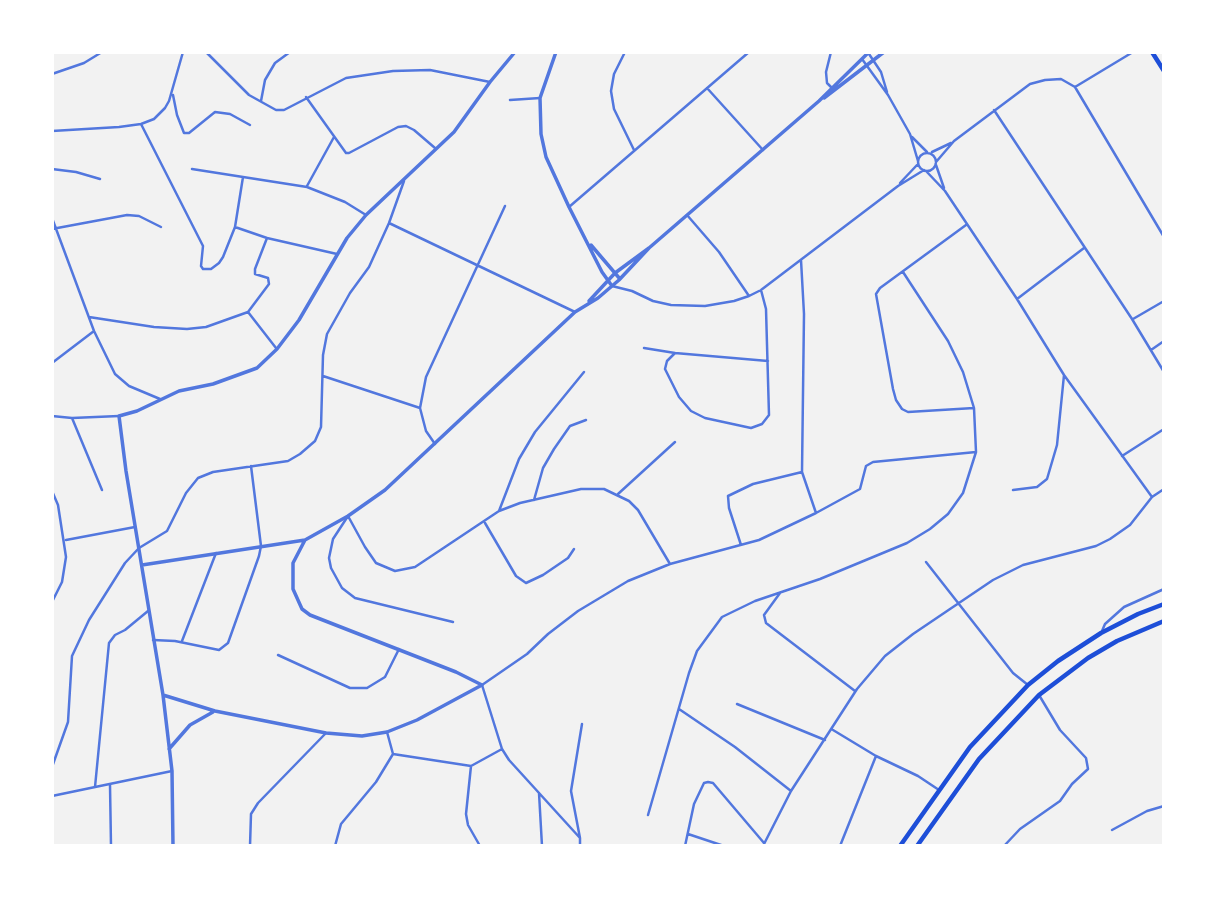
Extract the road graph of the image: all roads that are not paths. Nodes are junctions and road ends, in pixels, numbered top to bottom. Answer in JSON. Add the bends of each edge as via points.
{"nodes":[{"id":1,"x":102,"y":52,"type":"edge"},
{"id":2,"x":183,"y":52,"type":"edge"},
{"id":3,"x":206,"y":52,"type":"edge"},
{"id":4,"x":290,"y":52,"type":"edge"},
{"id":5,"x":515,"y":52,"type":"edge"},
{"id":6,"x":556,"y":52,"type":"edge"},
{"id":7,"x":625,"y":52,"type":"edge"},
{"id":8,"x":749,"y":52,"type":"edge"},
{"id":9,"x":831,"y":52,"type":"edge"},
{"id":10,"x":884,"y":52,"type":"edge"},
{"id":11,"x":1133,"y":52,"type":"edge"},
{"id":12,"x":1152,"y":52,"type":"edge"},
{"id":13,"x":869,"y":53,"type":"edge"},
{"id":14,"x":862,"y":60,"type":"junction"},
{"id":15,"x":873,"y":61,"type":"junction"},
{"id":16,"x":867,"y":66,"type":"junction"},
{"id":17,"x":1164,"y":71,"type":"edge"},
{"id":18,"x":52,"y":74,"type":"edge"},
{"id":19,"x":490,"y":82,"type":"junction"},
{"id":20,"x":831,"y":87,"type":"junction"},
{"id":21,"x":1075,"y":87,"type":"junction"},
{"id":22,"x":707,"y":88,"type":"junction"},
{"id":23,"x":173,"y":91,"type":"junction"},
{"id":24,"x":888,"y":95,"type":"junction"},
{"id":25,"x":306,"y":97,"type":"junction"},
{"id":26,"x":540,"y":98,"type":"junction"},
{"id":27,"x":510,"y":100,"type":"dead end"},
{"id":28,"x":819,"y":101,"type":"junction"},
{"id":29,"x":261,"y":102,"type":"junction"},
{"id":30,"x":994,"y":110,"type":"junction"},
{"id":31,"x":141,"y":124,"type":"junction"},
{"id":32,"x":250,"y":125,"type":"dead end"},
{"id":33,"x":52,"y":131,"type":"edge"},
{"id":34,"x":910,"y":134,"type":"junction"},
{"id":35,"x":334,"y":137,"type":"junction"},
{"id":36,"x":954,"y":141,"type":"junction"},
{"id":37,"x":436,"y":149,"type":"junction"},
{"id":38,"x":763,"y":150,"type":"junction"},
{"id":39,"x":635,"y":151,"type":"junction"},
{"id":40,"x":929,"y":153,"type":"junction"},
{"id":41,"x":918,"y":162,"type":"junction"},
{"id":42,"x":936,"y":163,"type":"junction"},
{"id":43,"x":52,"y":169,"type":"edge"},
{"id":44,"x":192,"y":169,"type":"dead end"},
{"id":45,"x":925,"y":170,"type":"junction"},
{"id":46,"x":243,"y":177,"type":"junction"},
{"id":47,"x":100,"y":179,"type":"dead end"},
{"id":48,"x":404,"y":181,"type":"junction"},
{"id":49,"x":898,"y":186,"type":"junction"},
{"id":50,"x":307,"y":187,"type":"junction"},
{"id":51,"x":945,"y":191,"type":"junction"},
{"id":52,"x":505,"y":206,"type":"dead end"},
{"id":53,"x":569,"y":207,"type":"junction"},
{"id":54,"x":366,"y":215,"type":"junction"},
{"id":55,"x":687,"y":215,"type":"junction"},
{"id":56,"x":52,"y":218,"type":"edge"},
{"id":57,"x":389,"y":223,"type":"junction"},
{"id":58,"x":1164,"y":224,"type":"edge"},
{"id":59,"x":966,"y":225,"type":"junction"},
{"id":60,"x":57,"y":227,"type":"junction"},
{"id":61,"x":161,"y":227,"type":"dead end"},
{"id":62,"x":235,"y":227,"type":"junction"},
{"id":63,"x":1158,"y":227,"type":"junction"},
{"id":64,"x":52,"y":229,"type":"edge"},
{"id":65,"x":1164,"y":237,"type":"edge"},
{"id":66,"x":267,"y":238,"type":"junction"},
{"id":67,"x":588,"y":240,"type":"junction"},
{"id":68,"x":649,"y":248,"type":"junction"},
{"id":69,"x":1084,"y":248,"type":"junction"},
{"id":70,"x":337,"y":254,"type":"junction"},
{"id":71,"x":801,"y":259,"type":"junction"},
{"id":72,"x":477,"y":265,"type":"junction"},
{"id":73,"x":903,"y":272,"type":"junction"},
{"id":74,"x":615,"y":273,"type":"junction"},
{"id":75,"x":620,"y":279,"type":"junction"},
{"id":76,"x":607,"y":280,"type":"junction"},
{"id":77,"x":612,"y":286,"type":"junction"},
{"id":78,"x":621,"y":288,"type":"junction"},
{"id":79,"x":761,"y":290,"type":"junction"},
{"id":80,"x":749,"y":296,"type":"junction"},
{"id":81,"x":1017,"y":299,"type":"junction"},
{"id":82,"x":1164,"y":301,"type":"edge"},
{"id":83,"x":588,"y":303,"type":"junction"},
{"id":84,"x":248,"y":312,"type":"junction"},
{"id":85,"x":575,"y":312,"type":"junction"},
{"id":86,"x":89,"y":317,"type":"junction"},
{"id":87,"x":1132,"y":319,"type":"junction"},
{"id":88,"x":94,"y":331,"type":"junction"},
{"id":89,"x":1164,"y":341,"type":"edge"},
{"id":90,"x":644,"y":348,"type":"dead end"},
{"id":91,"x":277,"y":349,"type":"junction"},
{"id":92,"x":1151,"y":350,"type":"junction"},
{"id":93,"x":675,"y":353,"type":"junction"},
{"id":94,"x":768,"y":361,"type":"junction"},
{"id":95,"x":52,"y":363,"type":"edge"},
{"id":96,"x":584,"y":372,"type":"dead end"},
{"id":97,"x":1164,"y":372,"type":"edge"},
{"id":98,"x":321,"y":375,"type":"junction"},
{"id":99,"x":1064,"y":375,"type":"junction"},
{"id":100,"x":160,"y":399,"type":"junction"},
{"id":101,"x":420,"y":408,"type":"junction"},
{"id":102,"x":974,"y":408,"type":"junction"},
{"id":103,"x":52,"y":416,"type":"edge"},
{"id":104,"x":119,"y":416,"type":"junction"},
{"id":105,"x":72,"y":418,"type":"junction"},
{"id":106,"x":586,"y":420,"type":"dead end"},
{"id":107,"x":1164,"y":429,"type":"edge"},
{"id":108,"x":675,"y":442,"type":"dead end"},
{"id":109,"x":435,"y":444,"type":"junction"},
{"id":110,"x":975,"y":452,"type":"junction"},
{"id":111,"x":1122,"y":456,"type":"junction"},
{"id":112,"x":251,"y":466,"type":"junction"},
{"id":113,"x":802,"y":472,"type":"junction"},
{"id":114,"x":1164,"y":489,"type":"edge"},
{"id":115,"x":102,"y":490,"type":"dead end"},
{"id":116,"x":1013,"y":490,"type":"dead end"},
{"id":117,"x":52,"y":491,"type":"edge"},
{"id":118,"x":618,"y":494,"type":"junction"},
{"id":119,"x":1152,"y":497,"type":"junction"},
{"id":120,"x":534,"y":500,"type":"junction"},
{"id":121,"x":499,"y":512,"type":"junction"},
{"id":122,"x":816,"y":513,"type":"junction"},
{"id":123,"x":348,"y":516,"type":"junction"},
{"id":124,"x":485,"y":523,"type":"junction"},
{"id":125,"x":135,"y":527,"type":"junction"},
{"id":126,"x":65,"y":540,"type":"junction"},
{"id":127,"x":305,"y":540,"type":"junction"},
{"id":128,"x":741,"y":545,"type":"junction"},
{"id":129,"x":261,"y":546,"type":"junction"},
{"id":130,"x":139,"y":548,"type":"junction"},
{"id":131,"x":574,"y":549,"type":"dead end"},
{"id":132,"x":216,"y":553,"type":"junction"},
{"id":133,"x":926,"y":562,"type":"dead end"},
{"id":134,"x":670,"y":564,"type":"junction"},
{"id":135,"x":142,"y":565,"type":"junction"},
{"id":136,"x":1164,"y":589,"type":"edge"},
{"id":137,"x":780,"y":593,"type":"junction"},
{"id":138,"x":52,"y":602,"type":"edge"},
{"id":139,"x":957,"y":603,"type":"junction"},
{"id":140,"x":1164,"y":604,"type":"edge"},
{"id":141,"x":149,"y":611,"type":"junction"},
{"id":142,"x":1164,"y":621,"type":"edge"},
{"id":143,"x":453,"y":622,"type":"dead end"},
{"id":144,"x":1101,"y":633,"type":"junction"},
{"id":145,"x":153,"y":640,"type":"junction"},
{"id":146,"x":182,"y":643,"type":"junction"},
{"id":147,"x":399,"y":649,"type":"junction"},
{"id":148,"x":278,"y":655,"type":"dead end"},
{"id":149,"x":482,"y":685,"type":"junction"},
{"id":150,"x":1028,"y":685,"type":"junction"},
{"id":151,"x":856,"y":692,"type":"junction"},
{"id":152,"x":163,"y":695,"type":"junction"},
{"id":153,"x":1039,"y":695,"type":"junction"},
{"id":154,"x":737,"y":704,"type":"dead end"},
{"id":155,"x":679,"y":709,"type":"junction"},
{"id":156,"x":215,"y":711,"type":"junction"},
{"id":157,"x":582,"y":724,"type":"dead end"},
{"id":158,"x":833,"y":730,"type":"junction"},
{"id":159,"x":387,"y":732,"type":"junction"},
{"id":160,"x":326,"y":733,"type":"junction"},
{"id":161,"x":825,"y":740,"type":"junction"},
{"id":162,"x":502,"y":749,"type":"junction"},
{"id":163,"x":169,"y":750,"type":"junction"},
{"id":164,"x":55,"y":753,"type":"edge"},
{"id":165,"x":393,"y":754,"type":"junction"},
{"id":166,"x":876,"y":756,"type":"junction"},
{"id":167,"x":471,"y":766,"type":"junction"},
{"id":168,"x":52,"y":767,"type":"edge"},
{"id":169,"x":172,"y":771,"type":"junction"},
{"id":170,"x":110,"y":785,"type":"junction"},
{"id":171,"x":95,"y":787,"type":"junction"},
{"id":172,"x":939,"y":790,"type":"junction"},
{"id":173,"x":791,"y":791,"type":"junction"},
{"id":174,"x":539,"y":793,"type":"junction"},
{"id":175,"x":52,"y":796,"type":"edge"},
{"id":176,"x":1164,"y":806,"type":"edge"},
{"id":177,"x":648,"y":815,"type":"dead end"},
{"id":178,"x":1112,"y":830,"type":"dead end"},
{"id":179,"x":688,"y":834,"type":"junction"},
{"id":180,"x":580,"y":838,"type":"junction"},
{"id":181,"x":764,"y":844,"type":"edge"},
{"id":182,"x":111,"y":845,"type":"edge"},
{"id":183,"x":173,"y":845,"type":"edge"},
{"id":184,"x":250,"y":845,"type":"edge"},
{"id":185,"x":335,"y":845,"type":"edge"},
{"id":186,"x":480,"y":845,"type":"edge"},
{"id":187,"x":542,"y":845,"type":"edge"},
{"id":188,"x":580,"y":845,"type":"edge"},
{"id":189,"x":685,"y":845,"type":"edge"},
{"id":190,"x":724,"y":845,"type":"edge"},
{"id":191,"x":840,"y":845,"type":"edge"},
{"id":192,"x":900,"y":845,"type":"edge"},
{"id":193,"x":917,"y":845,"type":"edge"},
{"id":194,"x":1004,"y":845,"type":"edge"}],
"edges":[{"from":1,"to":18,"type":"street","via":[[84,64]]},
{"from":2,"to":23,"type":"street"},
{"from":3,"to":29,"type":"street"},
{"from":4,"to":29,"type":"street","via":[[275,63],[265,80]]},
{"from":5,"to":19,"type":"street"},
{"from":6,"to":26,"type":"street"},
{"from":7,"to":39,"type":"street","via":[[611,91],[614,109]]},
{"from":8,"to":22,"type":"street"},
{"from":9,"to":20,"type":"street","via":[[826,77]]},
{"from":10,"to":15,"type":"street"},
{"from":11,"to":21,"type":"street"},
{"from":12,"to":17,"type":"main road"},
{"from":13,"to":14,"type":"street"},
{"from":13,"to":15,"type":"street"},
{"from":14,"to":16,"type":"street"},
{"from":14,"to":20,"type":"street"},
{"from":15,"to":16,"type":"street"},
{"from":15,"to":24,"type":"street"},
{"from":16,"to":24,"type":"street"},
{"from":16,"to":28,"type":"street"},
{"from":19,"to":25,"type":"street","via":[[430,70],[393,71],[346,78]]},
{"from":19,"to":37,"type":"street"},
{"from":20,"to":28,"type":"street"},
{"from":21,"to":30,"type":"street","via":[[1061,79],[1030,84]]},
{"from":21,"to":63,"type":"street"},
{"from":22,"to":38,"type":"street"},
{"from":22,"to":39,"type":"street"},
{"from":23,"to":31,"type":"street","via":[[160,114]]},
{"from":23,"to":32,"type":"street","via":[[184,133],[215,112]]},
{"from":24,"to":34,"type":"street"},
{"from":25,"to":29,"type":"street","via":[[284,110]]},
{"from":25,"to":35,"type":"street"},
{"from":26,"to":27,"type":"street"},
{"from":26,"to":53,"type":"street","via":[[546,157]]},
{"from":28,"to":38,"type":"street"},
{"from":30,"to":36,"type":"street"},
{"from":30,"to":69,"type":"street"},
{"from":31,"to":33,"type":"street"},
{"from":31,"to":62,"type":"street","via":[[203,246],[203,270],[219,263]]},
{"from":34,"to":40,"type":"street"},
{"from":34,"to":41,"type":"street"},
{"from":35,"to":37,"type":"street","via":[[349,153],[406,126]]},
{"from":35,"to":50,"type":"street"},
{"from":36,"to":40,"type":"street"},
{"from":36,"to":42,"type":"street"},
{"from":37,"to":48,"type":"street"},
{"from":38,"to":55,"type":"street"},
{"from":39,"to":53,"type":"street"},
{"from":40,"to":41,"type":"street","via":[[920,155]]},
{"from":40,"to":42,"type":"street"},
{"from":41,"to":45,"type":"street"},
{"from":41,"to":49,"type":"street"},
{"from":42,"to":45,"type":"street"},
{"from":42,"to":51,"type":"street"},
{"from":43,"to":47,"type":"street"},
{"from":44,"to":46,"type":"street"},
{"from":45,"to":49,"type":"street"},
{"from":45,"to":51,"type":"street"},
{"from":46,"to":50,"type":"street"},
{"from":46,"to":62,"type":"street"},
{"from":48,"to":54,"type":"street"},
{"from":48,"to":57,"type":"street"},
{"from":49,"to":71,"type":"street"},
{"from":50,"to":54,"type":"street"},
{"from":51,"to":59,"type":"street"},
{"from":52,"to":72,"type":"street"},
{"from":53,"to":67,"type":"street"},
{"from":54,"to":70,"type":"street"},
{"from":55,"to":68,"type":"street"},
{"from":55,"to":80,"type":"street"},
{"from":56,"to":60,"type":"street"},
{"from":57,"to":72,"type":"street"},
{"from":57,"to":98,"type":"street","via":[[369,267],[327,334]]},
{"from":58,"to":63,"type":"street"},
{"from":59,"to":73,"type":"street"},
{"from":59,"to":81,"type":"street"},
{"from":60,"to":61,"type":"street","via":[[133,215]]},
{"from":60,"to":64,"type":"street"},
{"from":60,"to":86,"type":"street"},
{"from":62,"to":66,"type":"street"},
{"from":63,"to":65,"type":"street"},
{"from":66,"to":70,"type":"street"},
{"from":66,"to":84,"type":"street","via":[[255,274],[268,278],[269,284]]},
{"from":67,"to":74,"type":"street"},
{"from":67,"to":76,"type":"street"},
{"from":68,"to":74,"type":"street"},
{"from":68,"to":75,"type":"street"},
{"from":69,"to":81,"type":"street"},
{"from":69,"to":87,"type":"street"},
{"from":70,"to":91,"type":"street"},
{"from":71,"to":79,"type":"street"},
{"from":71,"to":113,"type":"street"},
{"from":72,"to":85,"type":"street"},
{"from":72,"to":101,"type":"street","via":[[426,377]]},
{"from":73,"to":102,"type":"street","via":[[948,341]]},
{"from":73,"to":102,"type":"street","via":[[876,294],[895,400],[908,412]]},
{"from":74,"to":75,"type":"street"},
{"from":74,"to":76,"type":"street"},
{"from":75,"to":77,"type":"street"},
{"from":75,"to":78,"type":"street"},
{"from":76,"to":77,"type":"street"},
{"from":76,"to":83,"type":"street"},
{"from":77,"to":78,"type":"street"},
{"from":77,"to":83,"type":"street"},
{"from":78,"to":80,"type":"street","via":[[671,305],[705,306]]},
{"from":79,"to":80,"type":"street"},
{"from":79,"to":94,"type":"street"},
{"from":81,"to":99,"type":"street"},
{"from":82,"to":87,"type":"street"},
{"from":83,"to":85,"type":"street"},
{"from":84,"to":86,"type":"street","via":[[187,329]]},
{"from":84,"to":91,"type":"street"},
{"from":85,"to":109,"type":"street"},
{"from":86,"to":88,"type":"street"},
{"from":87,"to":92,"type":"street"},
{"from":88,"to":95,"type":"street"},
{"from":88,"to":100,"type":"street","via":[[121,381]]},
{"from":89,"to":92,"type":"street"},
{"from":90,"to":93,"type":"street"},
{"from":91,"to":100,"type":"street","via":[[257,368]]},
{"from":92,"to":97,"type":"street"},
{"from":93,"to":94,"type":"street"},
{"from":93,"to":94,"type":"street","via":[[665,369],[691,411],[751,428],[769,415]]},
{"from":96,"to":121,"type":"street","via":[[535,432],[519,459]]},
{"from":98,"to":101,"type":"street"},
{"from":98,"to":112,"type":"street","via":[[321,427],[315,441],[288,461]]},
{"from":99,"to":111,"type":"street"},
{"from":99,"to":116,"type":"street","via":[[1057,445],[1047,479],[1037,487]]},
{"from":100,"to":104,"type":"street"},
{"from":101,"to":109,"type":"street"},
{"from":102,"to":110,"type":"street"},
{"from":103,"to":105,"type":"street"},
{"from":104,"to":105,"type":"street"},
{"from":104,"to":125,"type":"street"},
{"from":105,"to":115,"type":"street"},
{"from":106,"to":120,"type":"street","via":[[570,426],[554,449]]},
{"from":107,"to":111,"type":"street"},
{"from":108,"to":118,"type":"street"},
{"from":109,"to":123,"type":"street","via":[[385,490]]},
{"from":110,"to":122,"type":"street","via":[[873,462],[866,466],[860,489]]},
{"from":110,"to":137,"type":"street","via":[[963,493],[930,529],[876,557]]},
{"from":111,"to":119,"type":"street"},
{"from":112,"to":129,"type":"street"},
{"from":112,"to":130,"type":"street","via":[[198,478],[167,531]]},
{"from":113,"to":122,"type":"street"},
{"from":113,"to":128,"type":"street","via":[[753,484],[728,496]]},
{"from":114,"to":119,"type":"street"},
{"from":117,"to":126,"type":"street"},
{"from":118,"to":120,"type":"street","via":[[588,489]]},
{"from":118,"to":134,"type":"street","via":[[638,510]]},
{"from":119,"to":139,"type":"street","via":[[1130,526],[1110,539],[1023,565]]},
{"from":120,"to":121,"type":"street"},
{"from":121,"to":124,"type":"street"},
{"from":122,"to":128,"type":"street"},
{"from":123,"to":124,"type":"street","via":[[376,563],[395,571],[415,567]]},
{"from":123,"to":127,"type":"street"},
{"from":123,"to":143,"type":"street","via":[[333,539],[329,558],[342,588],[355,597]]},
{"from":124,"to":131,"type":"street","via":[[516,576],[526,583],[568,558]]},
{"from":125,"to":126,"type":"street"},
{"from":125,"to":130,"type":"street"},
{"from":126,"to":138,"type":"street","via":[[65,571]]},
{"from":127,"to":129,"type":"street"},
{"from":127,"to":147,"type":"street","via":[[291,573],[302,609]]},
{"from":128,"to":134,"type":"street"},
{"from":129,"to":132,"type":"street"},
{"from":129,"to":146,"type":"street","via":[[225,648]]},
{"from":130,"to":135,"type":"street"},
{"from":130,"to":164,"type":"street","via":[[116,576],[78,641],[70,667],[68,722]]},
{"from":132,"to":135,"type":"street"},
{"from":132,"to":146,"type":"street"},
{"from":133,"to":139,"type":"street"},
{"from":134,"to":149,"type":"street","via":[[628,581],[578,611]]},
{"from":135,"to":141,"type":"street"},
{"from":136,"to":144,"type":"street","via":[[1124,607]]},
{"from":137,"to":151,"type":"street","via":[[764,615],[766,623]]},
{"from":137,"to":155,"type":"street","via":[[722,617],[697,651]]},
{"from":139,"to":150,"type":"street"},
{"from":139,"to":151,"type":"street","via":[[885,656]]},
{"from":140,"to":144,"type":"main road"},
{"from":141,"to":145,"type":"street"},
{"from":141,"to":171,"type":"street","via":[[109,643]]},
{"from":142,"to":153,"type":"main road","via":[[1088,658]]},
{"from":144,"to":150,"type":"main road"},
{"from":145,"to":146,"type":"street"},
{"from":145,"to":152,"type":"street"},
{"from":147,"to":148,"type":"street","via":[[385,677],[367,688],[350,688]]},
{"from":147,"to":149,"type":"street"},
{"from":149,"to":159,"type":"street"},
{"from":149,"to":162,"type":"street"},
{"from":150,"to":172,"type":"main road","via":[[970,747]]},
{"from":151,"to":158,"type":"street"},
{"from":152,"to":156,"type":"street"},
{"from":152,"to":163,"type":"street"},
{"from":153,"to":193,"type":"main road","via":[[979,759]]},
{"from":153,"to":194,"type":"street","via":[[1060,730],[1086,758],[1088,769],[1060,801]]},
{"from":154,"to":161,"type":"street"},
{"from":155,"to":173,"type":"street"},
{"from":155,"to":177,"type":"street"},
{"from":156,"to":160,"type":"street"},
{"from":156,"to":163,"type":"street","via":[[190,725]]},
{"from":157,"to":180,"type":"street","via":[[570,791]]},
{"from":158,"to":161,"type":"street"},
{"from":158,"to":166,"type":"street"},
{"from":159,"to":160,"type":"street","via":[[362,736]]},
{"from":159,"to":165,"type":"street"},
{"from":160,"to":184,"type":"street","via":[[258,803],[251,814]]},
{"from":161,"to":173,"type":"street"},
{"from":162,"to":167,"type":"street"},
{"from":162,"to":174,"type":"street"},
{"from":163,"to":169,"type":"street"},
{"from":164,"to":168,"type":"street"},
{"from":165,"to":167,"type":"street"},
{"from":165,"to":185,"type":"street","via":[[341,824]]},
{"from":166,"to":172,"type":"street"},
{"from":166,"to":191,"type":"street"},
{"from":167,"to":186,"type":"street","via":[[466,814]]},
{"from":169,"to":170,"type":"street"},
{"from":169,"to":183,"type":"street"},
{"from":170,"to":171,"type":"street"},
{"from":170,"to":182,"type":"street"},
{"from":171,"to":175,"type":"street"},
{"from":172,"to":192,"type":"main road"},
{"from":173,"to":181,"type":"street"},
{"from":174,"to":180,"type":"street"},
{"from":174,"to":187,"type":"street"},
{"from":176,"to":178,"type":"street"},
{"from":179,"to":181,"type":"street","via":[[694,804],[708,782]]},
{"from":179,"to":189,"type":"street"},
{"from":179,"to":190,"type":"street"},
{"from":180,"to":188,"type":"street"}]}
